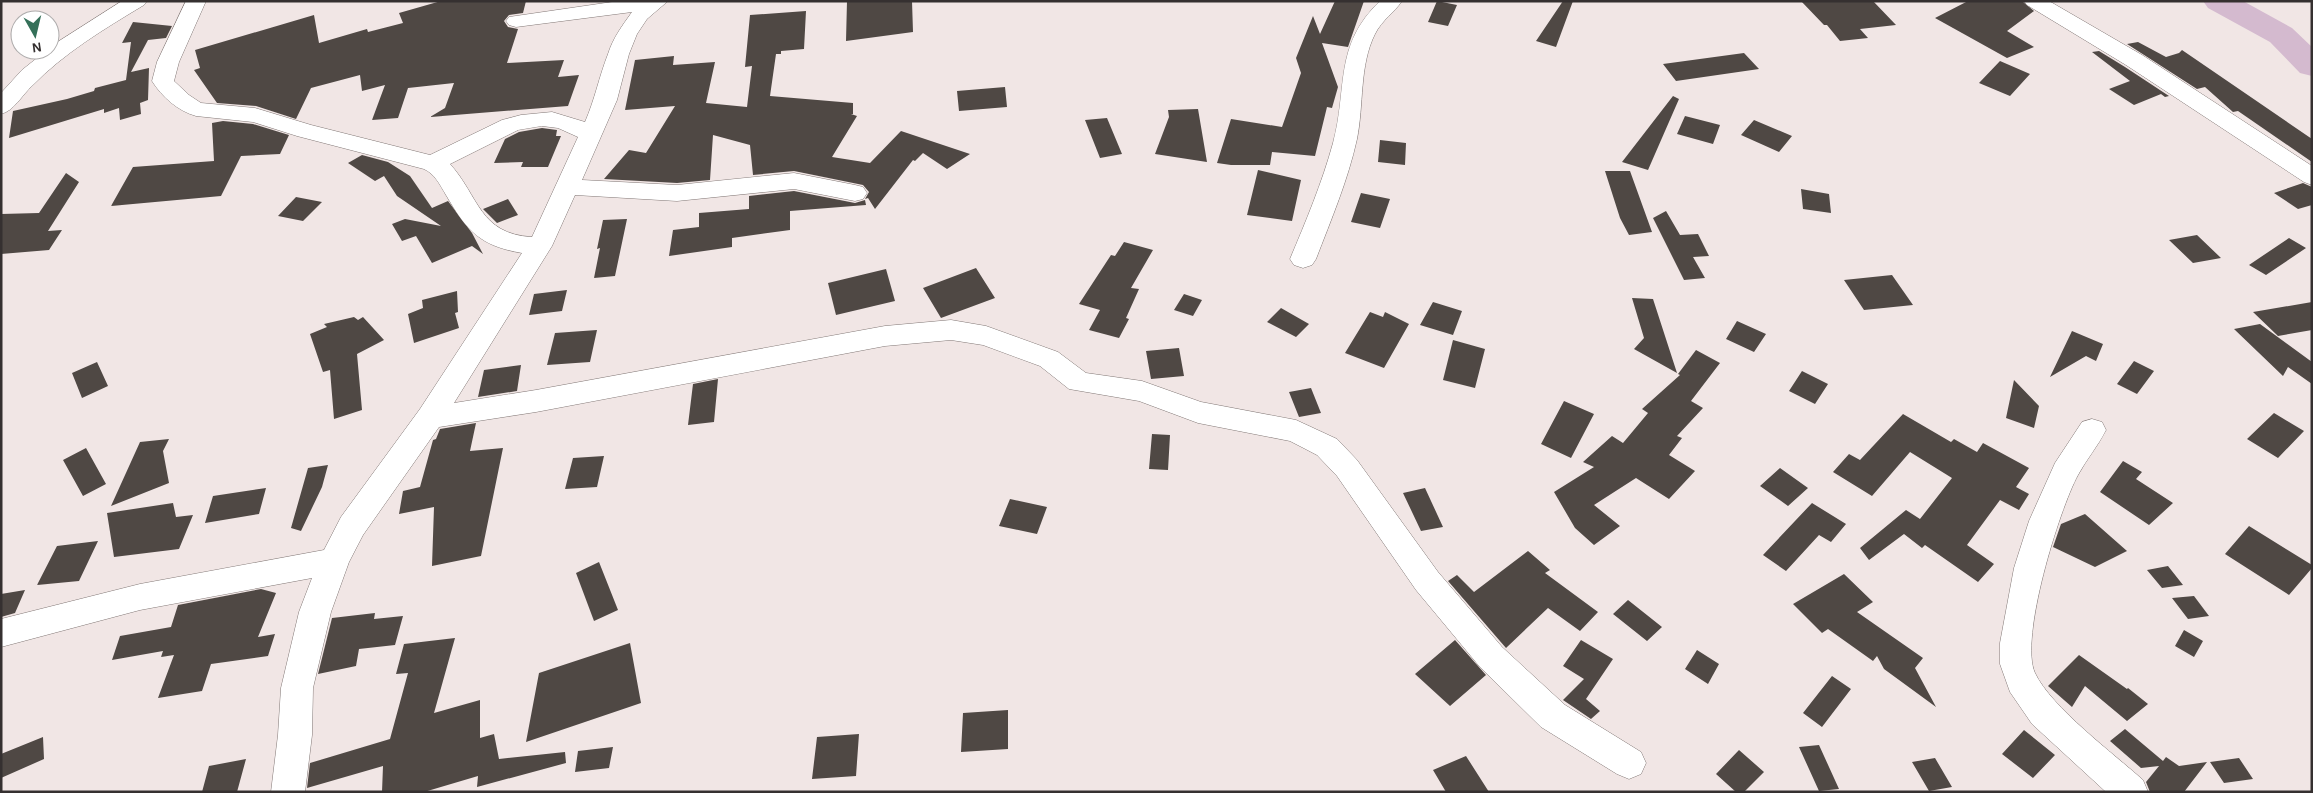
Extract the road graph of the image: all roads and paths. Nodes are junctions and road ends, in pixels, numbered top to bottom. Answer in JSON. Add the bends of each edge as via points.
{"nodes":[{"id":1,"x":137,"y":1,"type":"edge"},
{"id":2,"x":196,"y":1,"type":"edge"},
{"id":3,"x":1392,"y":1,"type":"edge"},
{"id":4,"x":2034,"y":1,"type":"edge"},
{"id":5,"x":656,"y":2,"type":"edge"},
{"id":6,"x":516,"y":21,"type":"dead end"},
{"id":7,"x":1,"y":107,"type":"edge"},
{"id":8,"x":590,"y":134,"type":"junction"},
{"id":9,"x":432,"y":163,"type":"junction"},
{"id":10,"x":2312,"y":177,"type":"edge"},
{"id":11,"x":567,"y":187,"type":"junction"},
{"id":12,"x":855,"y":193,"type":"dead end"},
{"id":13,"x":540,"y":246,"type":"junction"},
{"id":14,"x":1303,"y":260,"type":"dead end"},
{"id":15,"x":430,"y":417,"type":"junction"},
{"id":16,"x":2092,"y":430,"type":"dead end"},
{"id":17,"x":334,"y":561,"type":"junction"},
{"id":18,"x":1,"y":633,"type":"edge"},
{"id":19,"x":1629,"y":763,"type":"dead end"},
{"id":20,"x":288,"y":792,"type":"edge"},
{"id":21,"x":2131,"y":792,"type":"edge"}],
"edges":[{"from":1,"to":7,"type":"street","via":[[33,71]]},
{"from":2,"to":9,"type":"street","via":[[168,62],[163,81],[181,100],[196,109],[255,115]]},
{"from":3,"to":14,"type":"street","via":[[1375,18],[1354,58],[1346,140]]},
{"from":4,"to":10,"type":"street","via":[[2134,60]]},
{"from":5,"to":6,"type":"street"},
{"from":5,"to":8,"type":"street","via":[[640,15],[627,34],[618,54],[606,100]]},
{"from":8,"to":9,"type":"street","via":[[561,119],[524,122],[510,125]]},
{"from":8,"to":11,"type":"street"},
{"from":9,"to":13,"type":"street","via":[[442,169],[458,196],[489,235],[509,244]]},
{"from":11,"to":12,"type":"street","via":[[677,194],[794,180]]},
{"from":11,"to":13,"type":"street"},
{"from":13,"to":15,"type":"street"},
{"from":15,"to":17,"type":"street","via":[[372,495]]},
{"from":15,"to":19,"type":"street","via":[[536,401],[885,336],[951,330],[986,336],[1049,360],[1079,382],[1142,391],[1198,412],[1296,432],[1327,447],[1347,468],[1427,581],[1491,657],[1553,716]]},
{"from":16,"to":21,"type":"street","via":[[2065,471],[2034,550],[2016,643],[2016,664],[2022,682],[2044,713]]},
{"from":17,"to":18,"type":"street","via":[[140,597]]},
{"from":17,"to":20,"type":"street","via":[[315,612],[298,688]]}]}
